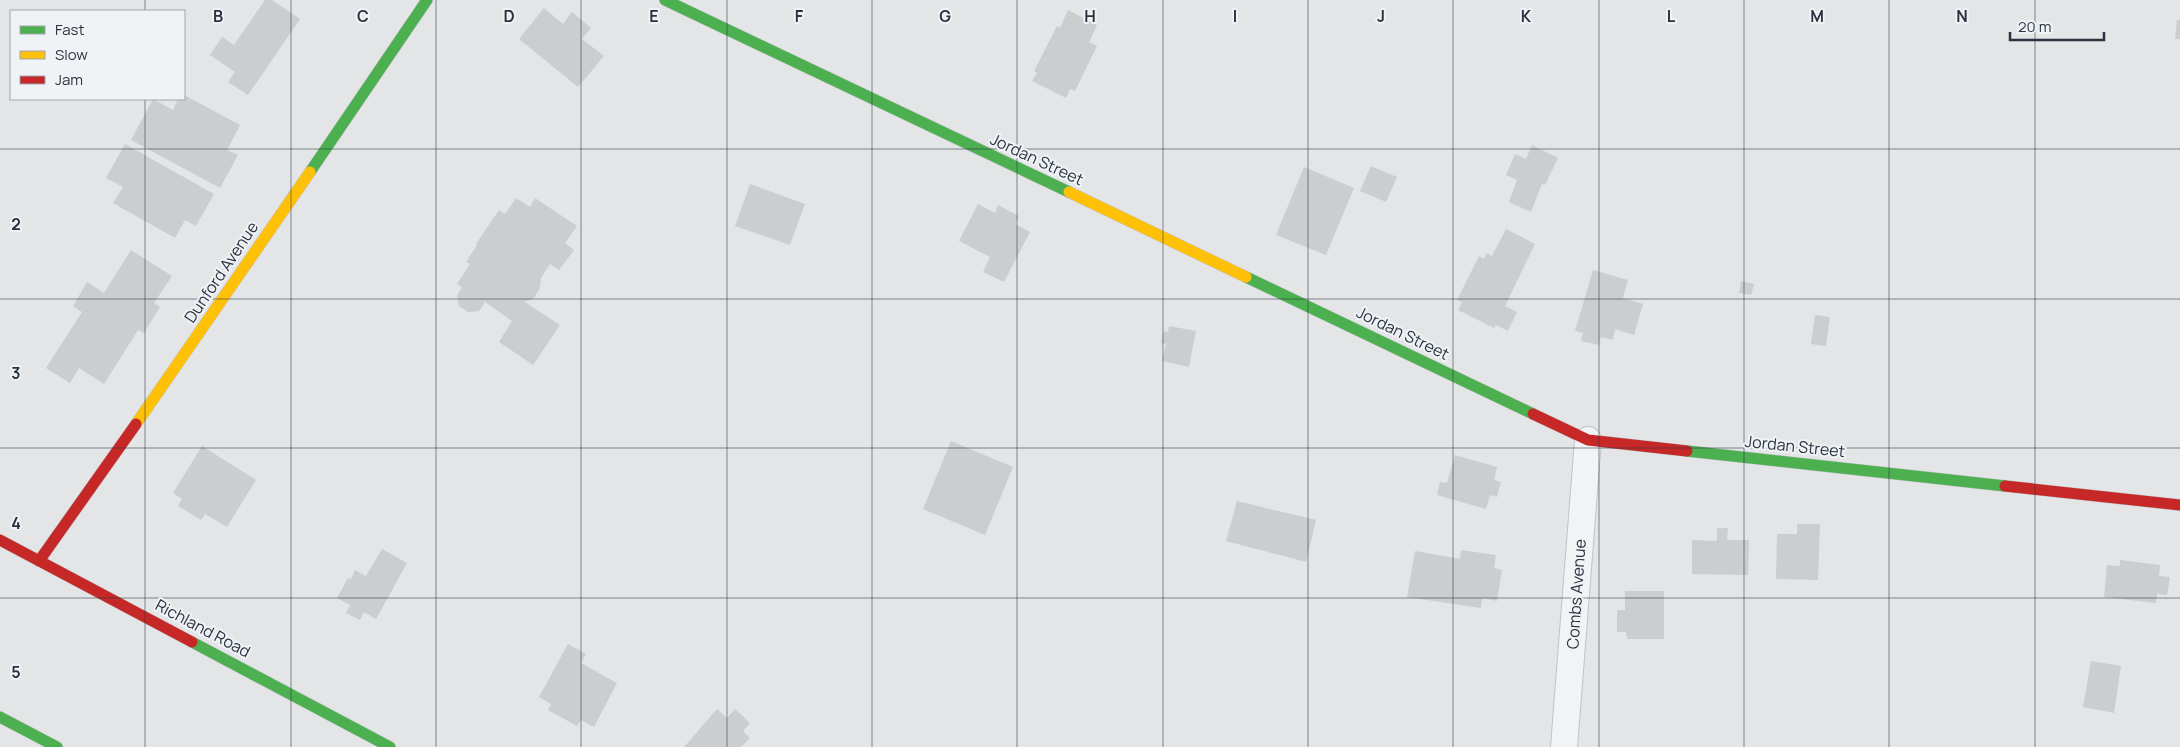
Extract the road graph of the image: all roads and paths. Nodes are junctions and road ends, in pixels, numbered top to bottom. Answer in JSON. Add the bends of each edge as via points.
{"nodes":[{"id":1,"x":427,"y":0,"type":"edge"},
{"id":2,"x":665,"y":0,"type":"edge"},
{"id":3,"x":1588,"y":440,"type":"junction"},
{"id":4,"x":2180,"y":505,"type":"edge"},
{"id":5,"x":0,"y":540,"type":"edge"},
{"id":6,"x":39,"y":560,"type":"junction"},
{"id":7,"x":0,"y":717,"type":"edge"},
{"id":8,"x":57,"y":747,"type":"edge"},
{"id":9,"x":390,"y":747,"type":"edge"},
{"id":10,"x":1564,"y":747,"type":"edge"}],
"edges":[{"from":1,"to":6,"type":"street","name":"Dunford Avenue","via":[[195,340]]},
{"from":2,"to":3,"type":"street","name":"Jordan Street"},
{"from":3,"to":4,"type":"street","name":"Jordan Street"},
{"from":3,"to":10,"type":"street","name":"Combs Avenue"},
{"from":5,"to":6,"type":"street","name":"Richland Road"},
{"from":6,"to":9,"type":"street","name":"Richland Road"},
{"from":7,"to":8,"type":"street"}]}
